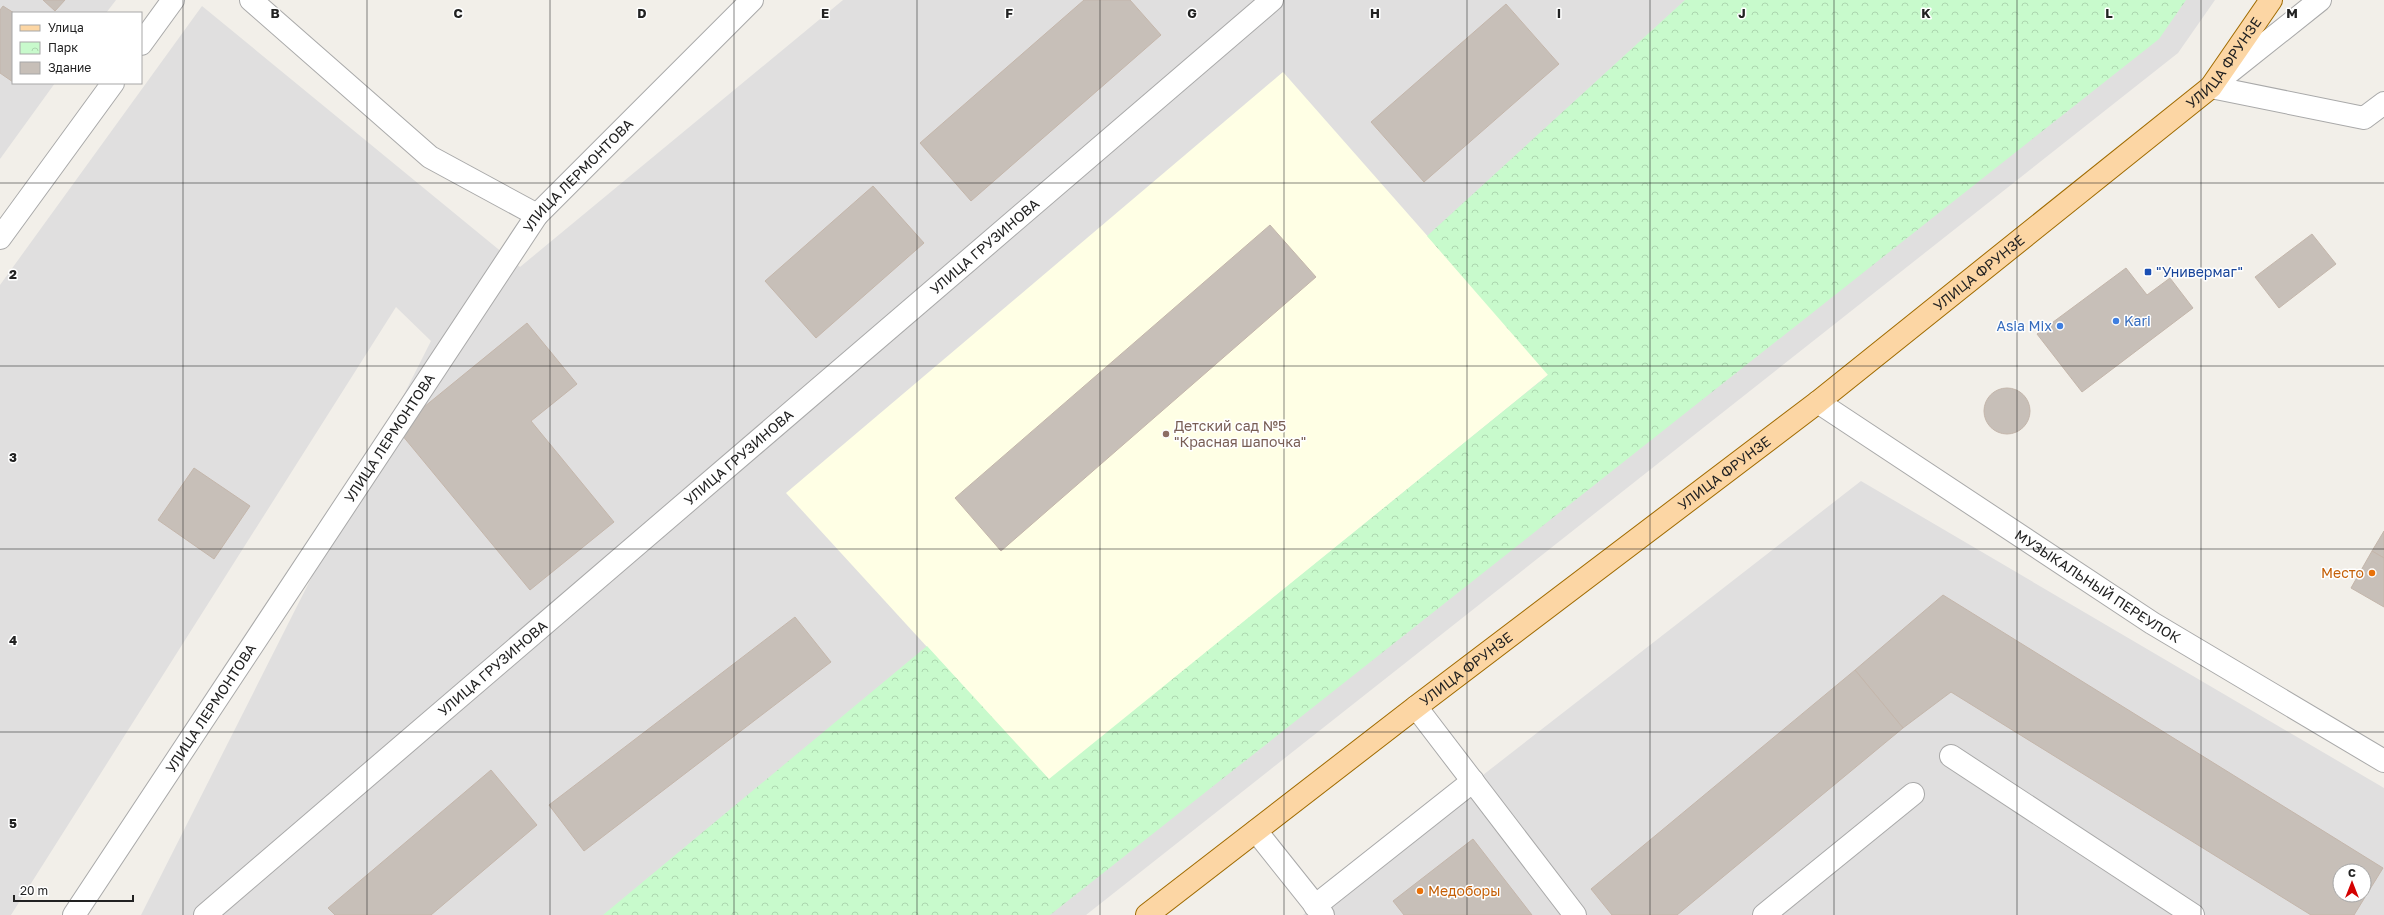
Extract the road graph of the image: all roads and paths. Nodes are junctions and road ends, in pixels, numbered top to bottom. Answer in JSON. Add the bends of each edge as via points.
{"nodes":[{"id":1,"x":173,"y":0,"type":"edge"},
{"id":2,"x":250,"y":0,"type":"edge"},
{"id":3,"x":752,"y":0,"type":"edge"},
{"id":4,"x":1272,"y":0,"type":"edge"},
{"id":5,"x":2271,"y":0,"type":"edge"},
{"id":6,"x":2320,"y":0,"type":"edge"},
{"id":7,"x":142,"y":43,"type":"edge"},
{"id":8,"x":112,"y":84,"type":"edge"},
{"id":9,"x":2211,"y":87,"type":"junction"},
{"id":10,"x":2384,"y":103,"type":"edge"},
{"id":11,"x":537,"y":215,"type":"junction"},
{"id":12,"x":0,"y":238,"type":"edge"},
{"id":13,"x":1818,"y":402,"type":"junction"},
{"id":14,"x":1416,"y":707,"type":"junction"},
{"id":15,"x":1951,"y":756,"type":"dead end"},
{"id":16,"x":2384,"y":761,"type":"edge"},
{"id":17,"x":1472,"y":781,"type":"junction"},
{"id":18,"x":1913,"y":794,"type":"dead end"},
{"id":19,"x":1256,"y":831,"type":"junction"},
{"id":20,"x":1319,"y":910,"type":"edge"},
{"id":21,"x":74,"y":915,"type":"edge"},
{"id":22,"x":205,"y":915,"type":"edge"},
{"id":23,"x":1147,"y":915,"type":"edge"},
{"id":24,"x":1575,"y":915,"type":"edge"},
{"id":25,"x":1764,"y":915,"type":"edge"},
{"id":26,"x":2193,"y":915,"type":"edge"}],
"edges":[{"from":1,"to":7,"type":"street"},
{"from":2,"to":11,"type":"street","via":[[430,157]]},
{"from":3,"to":11,"type":"street","name":"УЛИЦА ЛЕРМОНТОВА"},
{"from":4,"to":22,"type":"street","name":"УЛИЦА ГРУЗИНОВА"},
{"from":5,"to":9,"type":"main road","name":"УЛИЦА ФРУНЗЕ"},
{"from":6,"to":9,"type":"street"},
{"from":8,"to":12,"type":"street"},
{"from":9,"to":10,"type":"street","via":[[2364,118]]},
{"from":9,"to":13,"type":"main road","name":"УЛИЦА ФРУНЗЕ"},
{"from":11,"to":21,"type":"street","name":"УЛИЦА ЛЕРМОНТОВА"},
{"from":13,"to":14,"type":"main road","name":"УЛИЦА ФРУНЗЕ"},
{"from":13,"to":16,"type":"street","name":"МУЗЫКАЛЬНЫЙ ПЕРЕУЛОК","via":[[2152,622]]},
{"from":14,"to":17,"type":"street"},
{"from":14,"to":19,"type":"main road","name":"УЛИЦА ФРУНЗЕ"},
{"from":15,"to":26,"type":"street"},
{"from":17,"to":20,"type":"street"},
{"from":17,"to":24,"type":"street"},
{"from":18,"to":25,"type":"street"},
{"from":19,"to":20,"type":"street"},
{"from":19,"to":23,"type":"main road","name":"УЛИЦА ФРУНЗЕ"}]}
